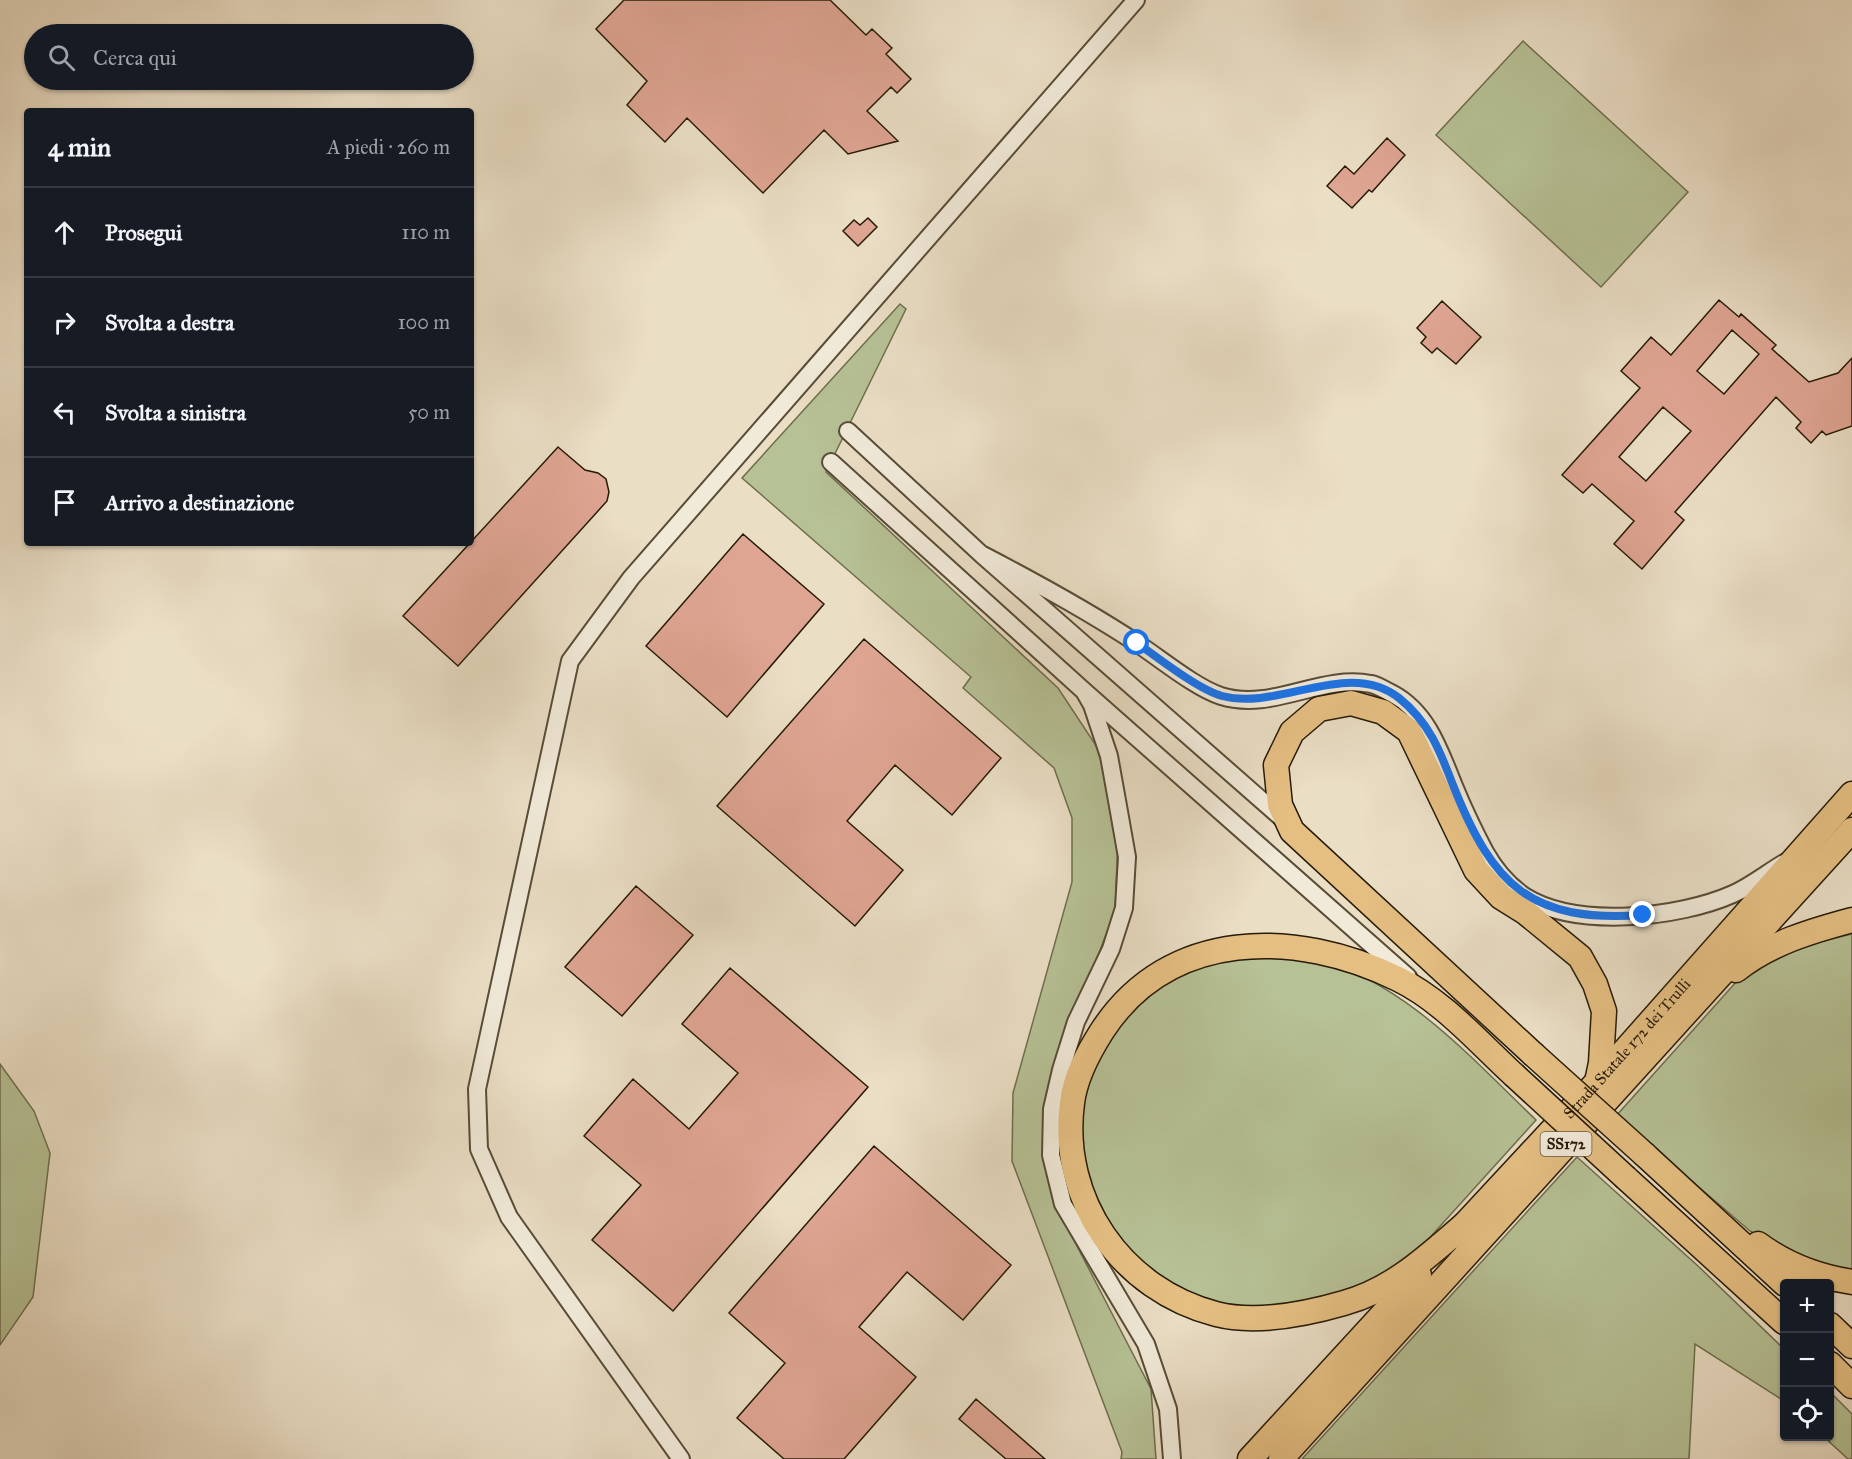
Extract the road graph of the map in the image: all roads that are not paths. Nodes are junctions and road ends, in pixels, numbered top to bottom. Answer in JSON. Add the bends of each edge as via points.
{"nodes":[{"id":1,"x":1136,"y":0,"type":"edge"},
{"id":2,"x":848,"y":431,"type":"dead end"},
{"id":3,"x":831,"y":462,"type":"dead end"},
{"id":4,"x":981,"y":554,"type":"junction"},
{"id":5,"x":1084,"y":691,"type":"junction"},
{"id":6,"x":1852,"y":794,"type":"edge"},
{"id":7,"x":1289,"y":825,"type":"junction"},
{"id":8,"x":1852,"y":830,"type":"edge"},
{"id":9,"x":1802,"y":852,"type":"junction"},
{"id":10,"x":1852,"y":920,"type":"edge"},
{"id":11,"x":1433,"y":1000,"type":"junction"},
{"id":12,"x":1694,"y":1003,"type":"junction"},
{"id":13,"x":1597,"y":1082,"type":"junction"},
{"id":14,"x":1691,"y":1196,"type":"junction"},
{"id":15,"x":1464,"y":1225,"type":"junction"},
{"id":16,"x":1780,"y":1279,"type":"edge"},
{"id":17,"x":1852,"y":1282,"type":"edge"},
{"id":18,"x":1780,"y":1318,"type":"edge"},
{"id":19,"x":1834,"y":1329,"type":"edge"},
{"id":20,"x":1852,"y":1346,"type":"edge"},
{"id":21,"x":1834,"y":1368,"type":"edge"},
{"id":22,"x":1852,"y":1386,"type":"edge"},
{"id":23,"x":681,"y":1459,"type":"edge"},
{"id":24,"x":1172,"y":1459,"type":"edge"},
{"id":25,"x":1250,"y":1459,"type":"edge"},
{"id":26,"x":1281,"y":1459,"type":"edge"}],
"edges":[{"from":1,"to":23,"type":"street","via":[[639,569],[570,661],[477,1089],[479,1149],[509,1218]]},
{"from":2,"to":4,"type":"street"},
{"from":3,"to":5,"type":"street"},
{"from":4,"to":7,"type":"street"},
{"from":4,"to":9,"type":"street","via":[[1059,595],[1221,696],[1272,698],[1324,684],[1371,684],[1396,696],[1412,710],[1438,745],[1454,788],[1498,872],[1524,896],[1550,906],[1612,917],[1685,907],[1734,894]]},
{"from":5,"to":11,"type":"street"},
{"from":5,"to":24,"type":"street","via":[[1109,756],[1127,856],[1124,908],[1111,949],[1076,1022],[1061,1070],[1052,1109],[1051,1155],[1063,1204],[1146,1344],[1168,1409]]},
{"from":6,"to":9,"type":"highway","name":"Strada Statale 172 dei Trulli","number":"SS172"},
{"from":7,"to":13,"type":"highway","via":[[1280,805],[1276,765],[1292,732],[1319,709],[1351,703],[1383,712],[1408,731],[1476,870],[1501,897],[1580,957],[1595,984],[1604,1011]]},
{"from":7,"to":14,"type":"highway","bridge":true},
{"from":8,"to":12,"type":"highway","name":"Strada Statale 172 dei Trulli","number":"SS172"},
{"from":9,"to":13,"type":"highway","name":"Strada Statale 172 dei Trulli","number":"SS172"},
{"from":10,"to":12,"type":"highway","via":[[1770,948]]},
{"from":11,"to":15,"type":"highway","via":[[1398,979],[1302,948],[1242,946],[1208,952],[1176,965],[1126,999],[1089,1051],[1072,1102],[1076,1176],[1098,1231],[1124,1264],[1184,1304],[1218,1315],[1256,1317],[1344,1303],[1406,1274]]},
{"from":11,"to":18,"type":"highway","bridge":true},
{"from":12,"to":26,"type":"highway","name":"Strada Statale 172 dei Trulli","number":"SS172"},
{"from":13,"to":15,"type":"highway","name":"Strada Statale 172 dei Trulli","number":"SS172"},
{"from":14,"to":16,"type":"highway"},
{"from":14,"to":17,"type":"highway","via":[[1768,1252],[1832,1279]]},
{"from":15,"to":25,"type":"highway","name":"Strada Statale 172 dei Trulli","number":"SS172"},
{"from":19,"to":20,"type":"highway"},
{"from":21,"to":22,"type":"highway"}]}
